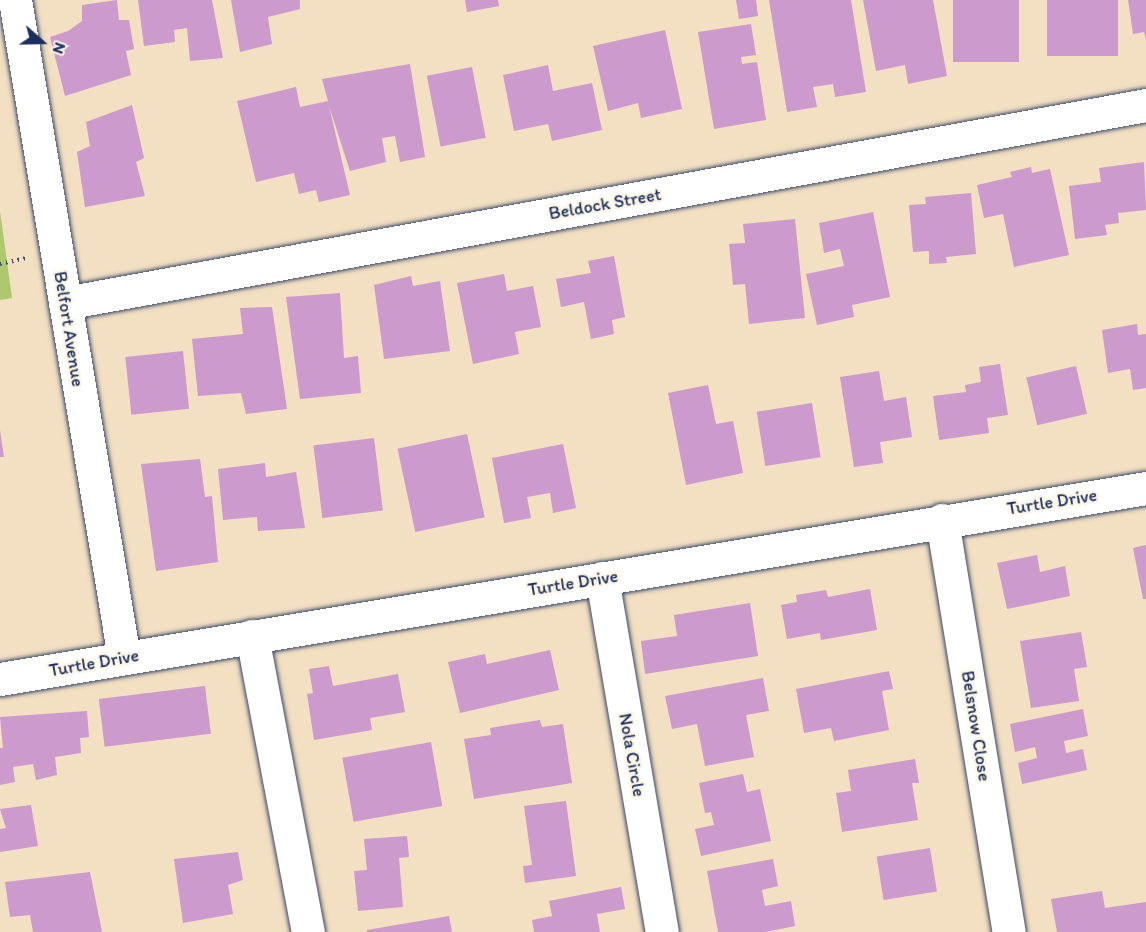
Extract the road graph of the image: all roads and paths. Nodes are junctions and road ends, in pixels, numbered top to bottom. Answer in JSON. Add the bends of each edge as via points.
{"nodes":[{"id":1,"x":15,"y":0,"type":"edge"},
{"id":2,"x":13,"y":76,"type":"edge"},
{"id":3,"x":1146,"y":105,"type":"edge"},
{"id":4,"x":65,"y":303,"type":"junction"},
{"id":5,"x":1146,"y":488,"type":"edge"},
{"id":6,"x":942,"y":520,"type":"junction"},
{"id":7,"x":602,"y":578,"type":"junction"},
{"id":8,"x":252,"y":636,"type":"junction"},
{"id":9,"x":124,"y":658,"type":"junction"},
{"id":10,"x":0,"y":679,"type":"edge"},
{"id":11,"x":308,"y":932,"type":"edge"},
{"id":12,"x":662,"y":932,"type":"edge"},
{"id":13,"x":1010,"y":932,"type":"edge"}],
"edges":[{"from":1,"to":2,"type":"street","name":"Belfort Avenue"},
{"from":2,"to":4,"type":"street","name":"Belfort Avenue"},
{"from":3,"to":4,"type":"street","name":"Beldock Street"},
{"from":4,"to":9,"type":"street","name":"Belfort Avenue"},
{"from":5,"to":6,"type":"street","name":"Turtle Drive"},
{"from":6,"to":7,"type":"street","name":"Turtle Drive"},
{"from":6,"to":13,"type":"street","name":"Belsnow Close"},
{"from":7,"to":8,"type":"street","name":"Turtle Drive"},
{"from":7,"to":12,"type":"street","name":"Nola Circle"},
{"from":8,"to":9,"type":"street","name":"Turtle Drive"},
{"from":8,"to":11,"type":"street"},
{"from":9,"to":10,"type":"street","name":"Turtle Drive"}]}
